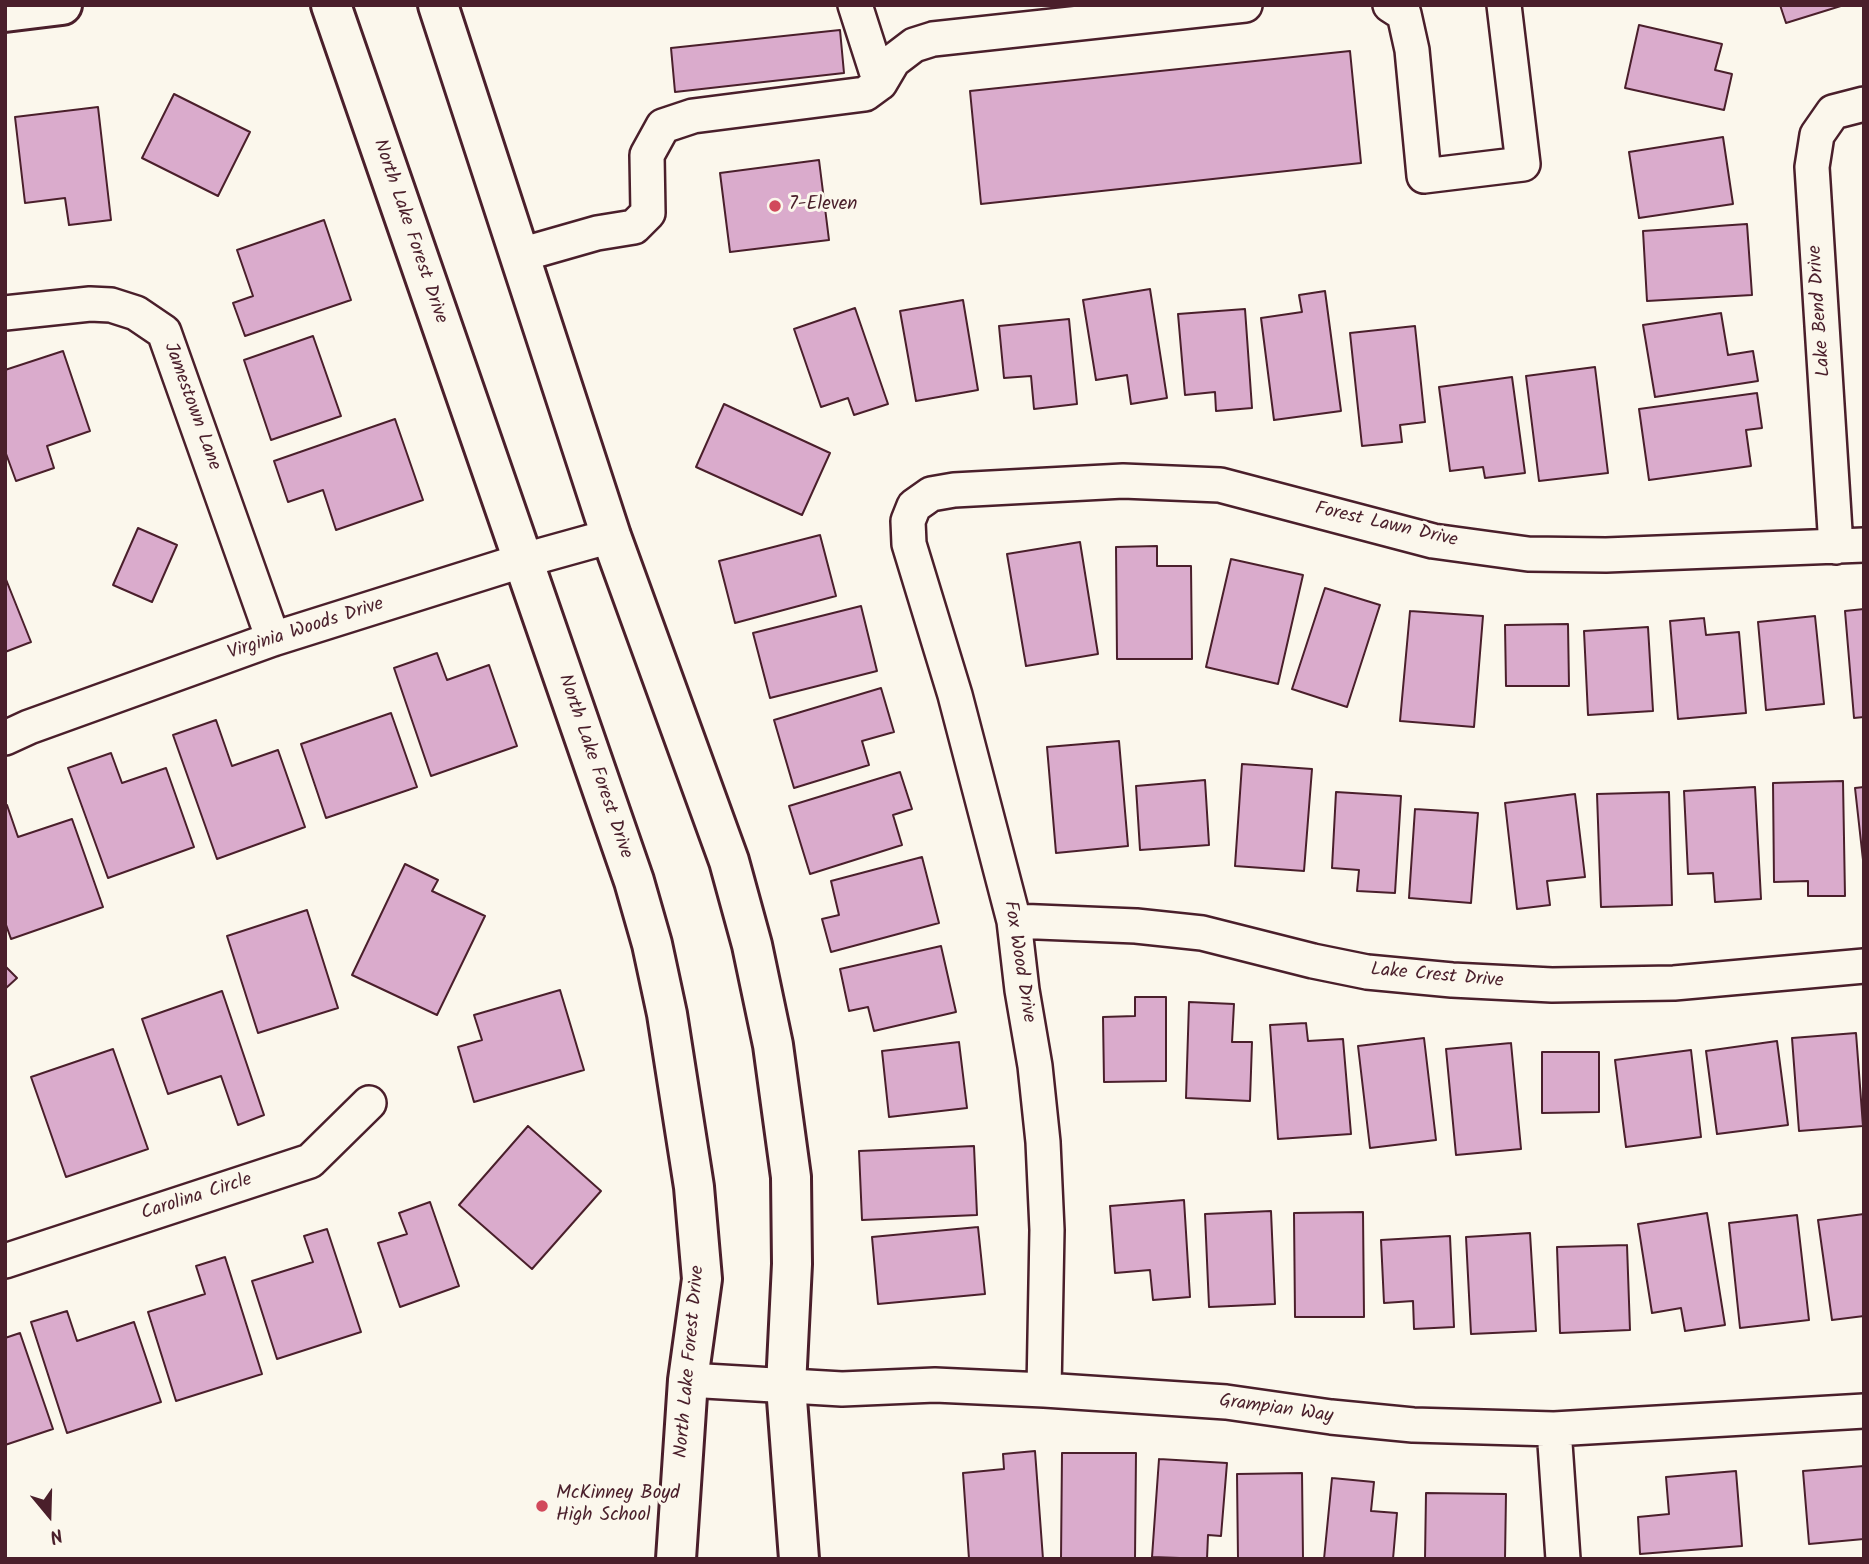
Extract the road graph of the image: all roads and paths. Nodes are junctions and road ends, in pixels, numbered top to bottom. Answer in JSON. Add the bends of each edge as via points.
{"nodes":[{"id":1,"x":61,"y":5,"type":"edge"},
{"id":2,"x":331,"y":5,"type":"edge"},
{"id":3,"x":438,"y":5,"type":"edge"},
{"id":4,"x":855,"y":5,"type":"edge"},
{"id":5,"x":1245,"y":5,"type":"edge"},
{"id":6,"x":1391,"y":5,"type":"edge"},
{"id":7,"x":1504,"y":5,"type":"edge"},
{"id":8,"x":5,"y":12,"type":"edge"},
{"id":9,"x":880,"y":83,"type":"junction"},
{"id":10,"x":1864,"y":104,"type":"edge"},
{"id":11,"x":520,"y":255,"type":"junction"},
{"id":12,"x":5,"y":313,"type":"edge"},
{"id":13,"x":914,"y":506,"type":"joint"},
{"id":14,"x":611,"y":536,"type":"junction"},
{"id":15,"x":1850,"y":546,"type":"edge"},
{"id":16,"x":522,"y":561,"type":"junction"},
{"id":17,"x":273,"y":639,"type":"junction"},
{"id":18,"x":5,"y":738,"type":"edge"},
{"id":19,"x":1014,"y":921,"type":"junction"},
{"id":20,"x":1864,"y":966,"type":"edge"},
{"id":21,"x":369,"y":1103,"type":"dead end"},
{"id":22,"x":5,"y":1261,"type":"edge"},
{"id":23,"x":688,"y":1380,"type":"junction"},
{"id":24,"x":786,"y":1386,"type":"junction"},
{"id":25,"x":1044,"y":1390,"type":"junction"},
{"id":26,"x":1864,"y":1411,"type":"edge"},
{"id":27,"x":1554,"y":1429,"type":"junction"},
{"id":28,"x":676,"y":1559,"type":"edge"},
{"id":29,"x":799,"y":1559,"type":"edge"},
{"id":30,"x":1563,"y":1559,"type":"edge"}],
"edges":[{"from":1,"to":8,"type":"main road"},
{"from":2,"to":16,"type":"main road","name":"North Lake Forest Drive"},
{"from":3,"to":11,"type":"main road"},
{"from":4,"to":9,"type":"street"},
{"from":5,"to":9,"type":"street","via":[[933,39],[914,45],[893,61]]},
{"from":6,"to":7,"type":"street","via":[[1404,14],[1412,50],[1424,176],[1522,164]]},
{"from":9,"to":11,"type":"street","via":[[865,94],[692,116],[663,125],[647,155],[648,213],[634,226]]},
{"from":10,"to":15,"type":"street","name":"Lake Bend Drive","via":[[1833,112],[1816,135],[1812,167]]},
{"from":11,"to":14,"type":"main road"},
{"from":12,"to":17,"type":"street","name":"Jamestown Lane","via":[[111,305],[136,313],[164,332]]},
{"from":13,"to":15,"type":"street","name":"Forest Lawn Drive","via":[[931,494],[954,490],[1124,481],[1220,485],[1433,541],[1528,554]]},
{"from":13,"to":19,"type":"street","name":"Fox Wood Drive","via":[[908,521],[909,544],[955,695]]},
{"from":14,"to":16,"type":"street","name":"Virginia Woods Drive"},
{"from":14,"to":24,"type":"main road","via":[[729,861],[773,1045],[791,1177]]},
{"from":16,"to":17,"type":"street","name":"Virginia Woods Drive"},
{"from":16,"to":23,"type":"main road","name":"North Lake Forest Drive","via":[[634,881],[667,1014],[696,1205],[702,1279]]},
{"from":17,"to":18,"type":"street","name":"Virginia Woods Drive"},
{"from":19,"to":20,"type":"street","name":"Lake Crest Drive","via":[[1202,933],[1367,972],[1465,981],[1674,983]]},
{"from":19,"to":25,"type":"street","name":"Fox Wood Drive","via":[[1043,1142],[1047,1230]]},
{"from":21,"to":22,"type":"street","name":"Carolina Circle","via":[[310,1161]]},
{"from":23,"to":24,"type":"street","name":"Grampian Way"},
{"from":23,"to":28,"type":"main road","name":"North Lake Forest Drive"},
{"from":24,"to":25,"type":"street","name":"Grampian Way"},
{"from":24,"to":29,"type":"main road"},
{"from":25,"to":27,"type":"street","name":"Grampian Way","via":[[1226,1402],[1413,1425]]},
{"from":26,"to":27,"type":"street","name":"Grampian Way"},
{"from":27,"to":30,"type":"street"}]}
